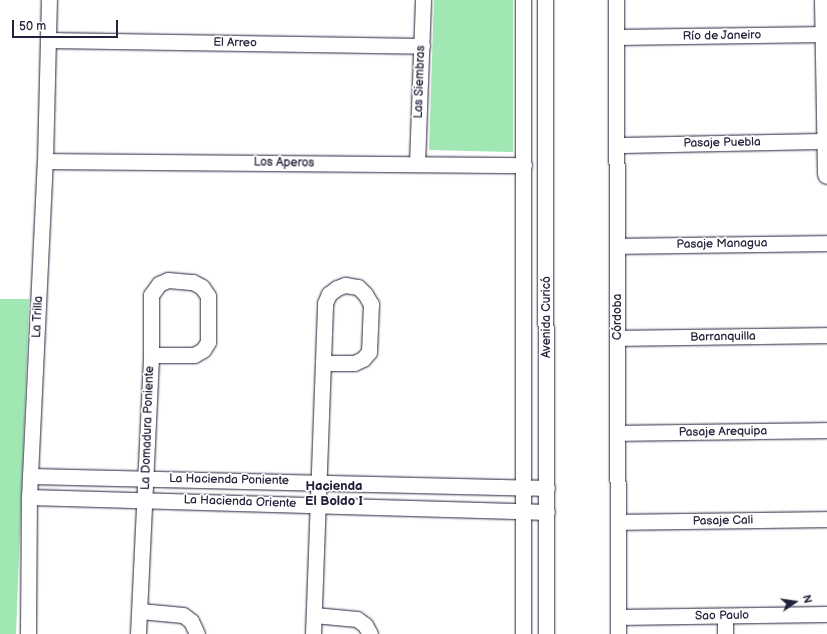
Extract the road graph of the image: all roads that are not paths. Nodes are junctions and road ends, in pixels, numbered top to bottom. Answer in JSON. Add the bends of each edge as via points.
{"nodes":[{"id":1,"x":49,"y":0,"type":"edge"},
{"id":2,"x":424,"y":0,"type":"edge"},
{"id":3,"x":523,"y":0,"type":"edge"},
{"id":4,"x":545,"y":0,"type":"edge"},
{"id":5,"x":616,"y":0,"type":"edge"},
{"id":6,"x":824,"y":0,"type":"edge"},
{"id":7,"x":826,"y":34,"type":"edge"},
{"id":8,"x":616,"y":37,"type":"junction"},
{"id":9,"x":48,"y":40,"type":"junction"},
{"id":10,"x":422,"y":46,"type":"junction"},
{"id":11,"x":826,"y":141,"type":"edge"},
{"id":12,"x":617,"y":144,"type":"junction"},
{"id":13,"x":46,"y":161,"type":"junction"},
{"id":14,"x":416,"y":164,"type":"junction"},
{"id":15,"x":524,"y":165,"type":"junction"},
{"id":16,"x":827,"y":174,"type":"edge"},
{"id":17,"x":827,"y":243,"type":"edge"},
{"id":18,"x":618,"y":246,"type":"junction"},
{"id":19,"x":827,"y":335,"type":"edge"},
{"id":20,"x":619,"y":338,"type":"junction"},
{"id":21,"x":524,"y":342,"type":"junction"},
{"id":22,"x":547,"y":343,"type":"junction"},
{"id":23,"x":151,"y":355,"type":"junction"},
{"id":24,"x":324,"y":363,"type":"junction"},
{"id":25,"x":827,"y":430,"type":"edge"},
{"id":26,"x":618,"y":433,"type":"junction"},
{"id":27,"x":30,"y":476,"type":"junction"},
{"id":28,"x":146,"y":478,"type":"junction"},
{"id":29,"x":523,"y":487,"type":"junction"},
{"id":30,"x":547,"y":488,"type":"junction"},
{"id":31,"x":319,"y":493,"type":"junction"},
{"id":32,"x":29,"y":497,"type":"junction"},
{"id":33,"x":145,"y":500,"type":"junction"},
{"id":34,"x":523,"y":511,"type":"junction"},
{"id":35,"x":547,"y":512,"type":"junction"},
{"id":36,"x":827,"y":519,"type":"edge"},
{"id":37,"x":618,"y":522,"type":"junction"},
{"id":38,"x":140,"y":611,"type":"junction"},
{"id":39,"x":827,"y":614,"type":"edge"},
{"id":40,"x":314,"y":615,"type":"junction"},
{"id":41,"x":725,"y":616,"type":"junction"},
{"id":42,"x":618,"y":617,"type":"junction"},
{"id":43,"x":28,"y":634,"type":"edge"},
{"id":44,"x":138,"y":634,"type":"edge"},
{"id":45,"x":196,"y":634,"type":"edge"},
{"id":46,"x":313,"y":634,"type":"edge"},
{"id":47,"x":370,"y":634,"type":"edge"},
{"id":48,"x":523,"y":634,"type":"edge"},
{"id":49,"x":546,"y":634,"type":"edge"},
{"id":50,"x":618,"y":634,"type":"edge"},
{"id":51,"x":725,"y":634,"type":"edge"}],
"edges":[{"from":1,"to":9,"type":"street","name":"La Trilla"},
{"from":2,"to":10,"type":"street","name":"Las Siembras"},
{"from":3,"to":15,"type":"street","name":"Avenida Curicó"},
{"from":4,"to":22,"type":"street","name":"Avenida Curicó"},
{"from":5,"to":8,"type":"street","name":"Córdoba"},
{"from":6,"to":7,"type":"street"},
{"from":7,"to":8,"type":"street","name":"Río de Janeiro"},
{"from":7,"to":11,"type":"street"},
{"from":8,"to":12,"type":"street","name":"Córdoba"},
{"from":9,"to":10,"type":"street","name":"El Arreo"},
{"from":9,"to":13,"type":"street","name":"La Trilla"},
{"from":10,"to":14,"type":"street","name":"Las Siembras"},
{"from":11,"to":12,"type":"street","name":"Pasaje Puebla"},
{"from":11,"to":16,"type":"street"},
{"from":12,"to":18,"type":"street","name":"Córdoba"},
{"from":13,"to":14,"type":"street","name":"Los Aperos"},
{"from":13,"to":27,"type":"street","name":"La Trilla"},
{"from":14,"to":15,"type":"street","name":"Los Aperos"},
{"from":15,"to":21,"type":"street","name":"Avenida Curicó"},
{"from":17,"to":18,"type":"street","name":"Pasaje Managua"},
{"from":18,"to":20,"type":"street","name":"Córdoba"},
{"from":19,"to":20,"type":"street","name":"Barranquilla"},
{"from":20,"to":26,"type":"street","name":"Córdoba"},
{"from":21,"to":22,"type":"street"},
{"from":21,"to":29,"type":"street","name":"Avenida Curicó"},
{"from":22,"to":30,"type":"street","name":"Avenida Curicó"},
{"from":23,"to":23,"type":"street","name":"La Domadura Poniente","via":[[189,356],[206,346],[210,336],[210,302],[202,287],[193,282],[168,280],[156,287],[151,296]]},
{"from":23,"to":28,"type":"street","name":"La Domadura Poniente"},
{"from":24,"to":24,"type":"street","via":[[327,298],[336,288],[345,285],[358,287],[366,294],[371,304],[368,352],[363,359],[354,363]]},
{"from":24,"to":31,"type":"street"},
{"from":25,"to":26,"type":"street","name":"Pasaje Arequipa"},
{"from":26,"to":37,"type":"street","name":"Córdoba"},
{"from":27,"to":28,"type":"street","name":"La Hacienda Poniente"},
{"from":27,"to":32,"type":"street","name":"La Trilla"},
{"from":28,"to":31,"type":"street","name":"La Hacienda Poniente"},
{"from":28,"to":33,"type":"street","name":"La Domadura Poniente"},
{"from":29,"to":30,"type":"street","name":"La Hacienda Poniente"},
{"from":29,"to":31,"type":"street","name":"La Hacienda Poniente"},
{"from":29,"to":34,"type":"street","name":"Avenida Curicó"},
{"from":30,"to":35,"type":"street","name":"Avenida Curicó"},
{"from":31,"to":33,"type":"street","name":"La Hacienda Oriente"},
{"from":31,"to":34,"type":"street","name":"La Hacienda Oriente"},
{"from":31,"to":40,"type":"street"},
{"from":32,"to":33,"type":"street","name":"La Hacienda Oriente"},
{"from":32,"to":43,"type":"street","name":"La Trilla"},
{"from":33,"to":38,"type":"street","name":"La Domadura Poniente"},
{"from":34,"to":35,"type":"street","name":"La Hacienda Oriente"},
{"from":34,"to":48,"type":"street","name":"Avenida Curicó"},
{"from":35,"to":49,"type":"street","name":"Avenida Curicó"},
{"from":36,"to":37,"type":"street","name":"Pasaje Cali"},
{"from":37,"to":42,"type":"street","name":"Córdoba"},
{"from":38,"to":44,"type":"street","name":"La Domadura Poniente"},
{"from":38,"to":45,"type":"street","via":[[183,615],[191,621]]},
{"from":39,"to":41,"type":"street","name":"Sao Paulo"},
{"from":40,"to":46,"type":"street"},
{"from":40,"to":47,"type":"street","via":[[357,619],[365,625]]},
{"from":41,"to":42,"type":"street","name":"Sao Paulo"},
{"from":41,"to":51,"type":"street"},
{"from":42,"to":50,"type":"street","name":"Córdoba"}]}
